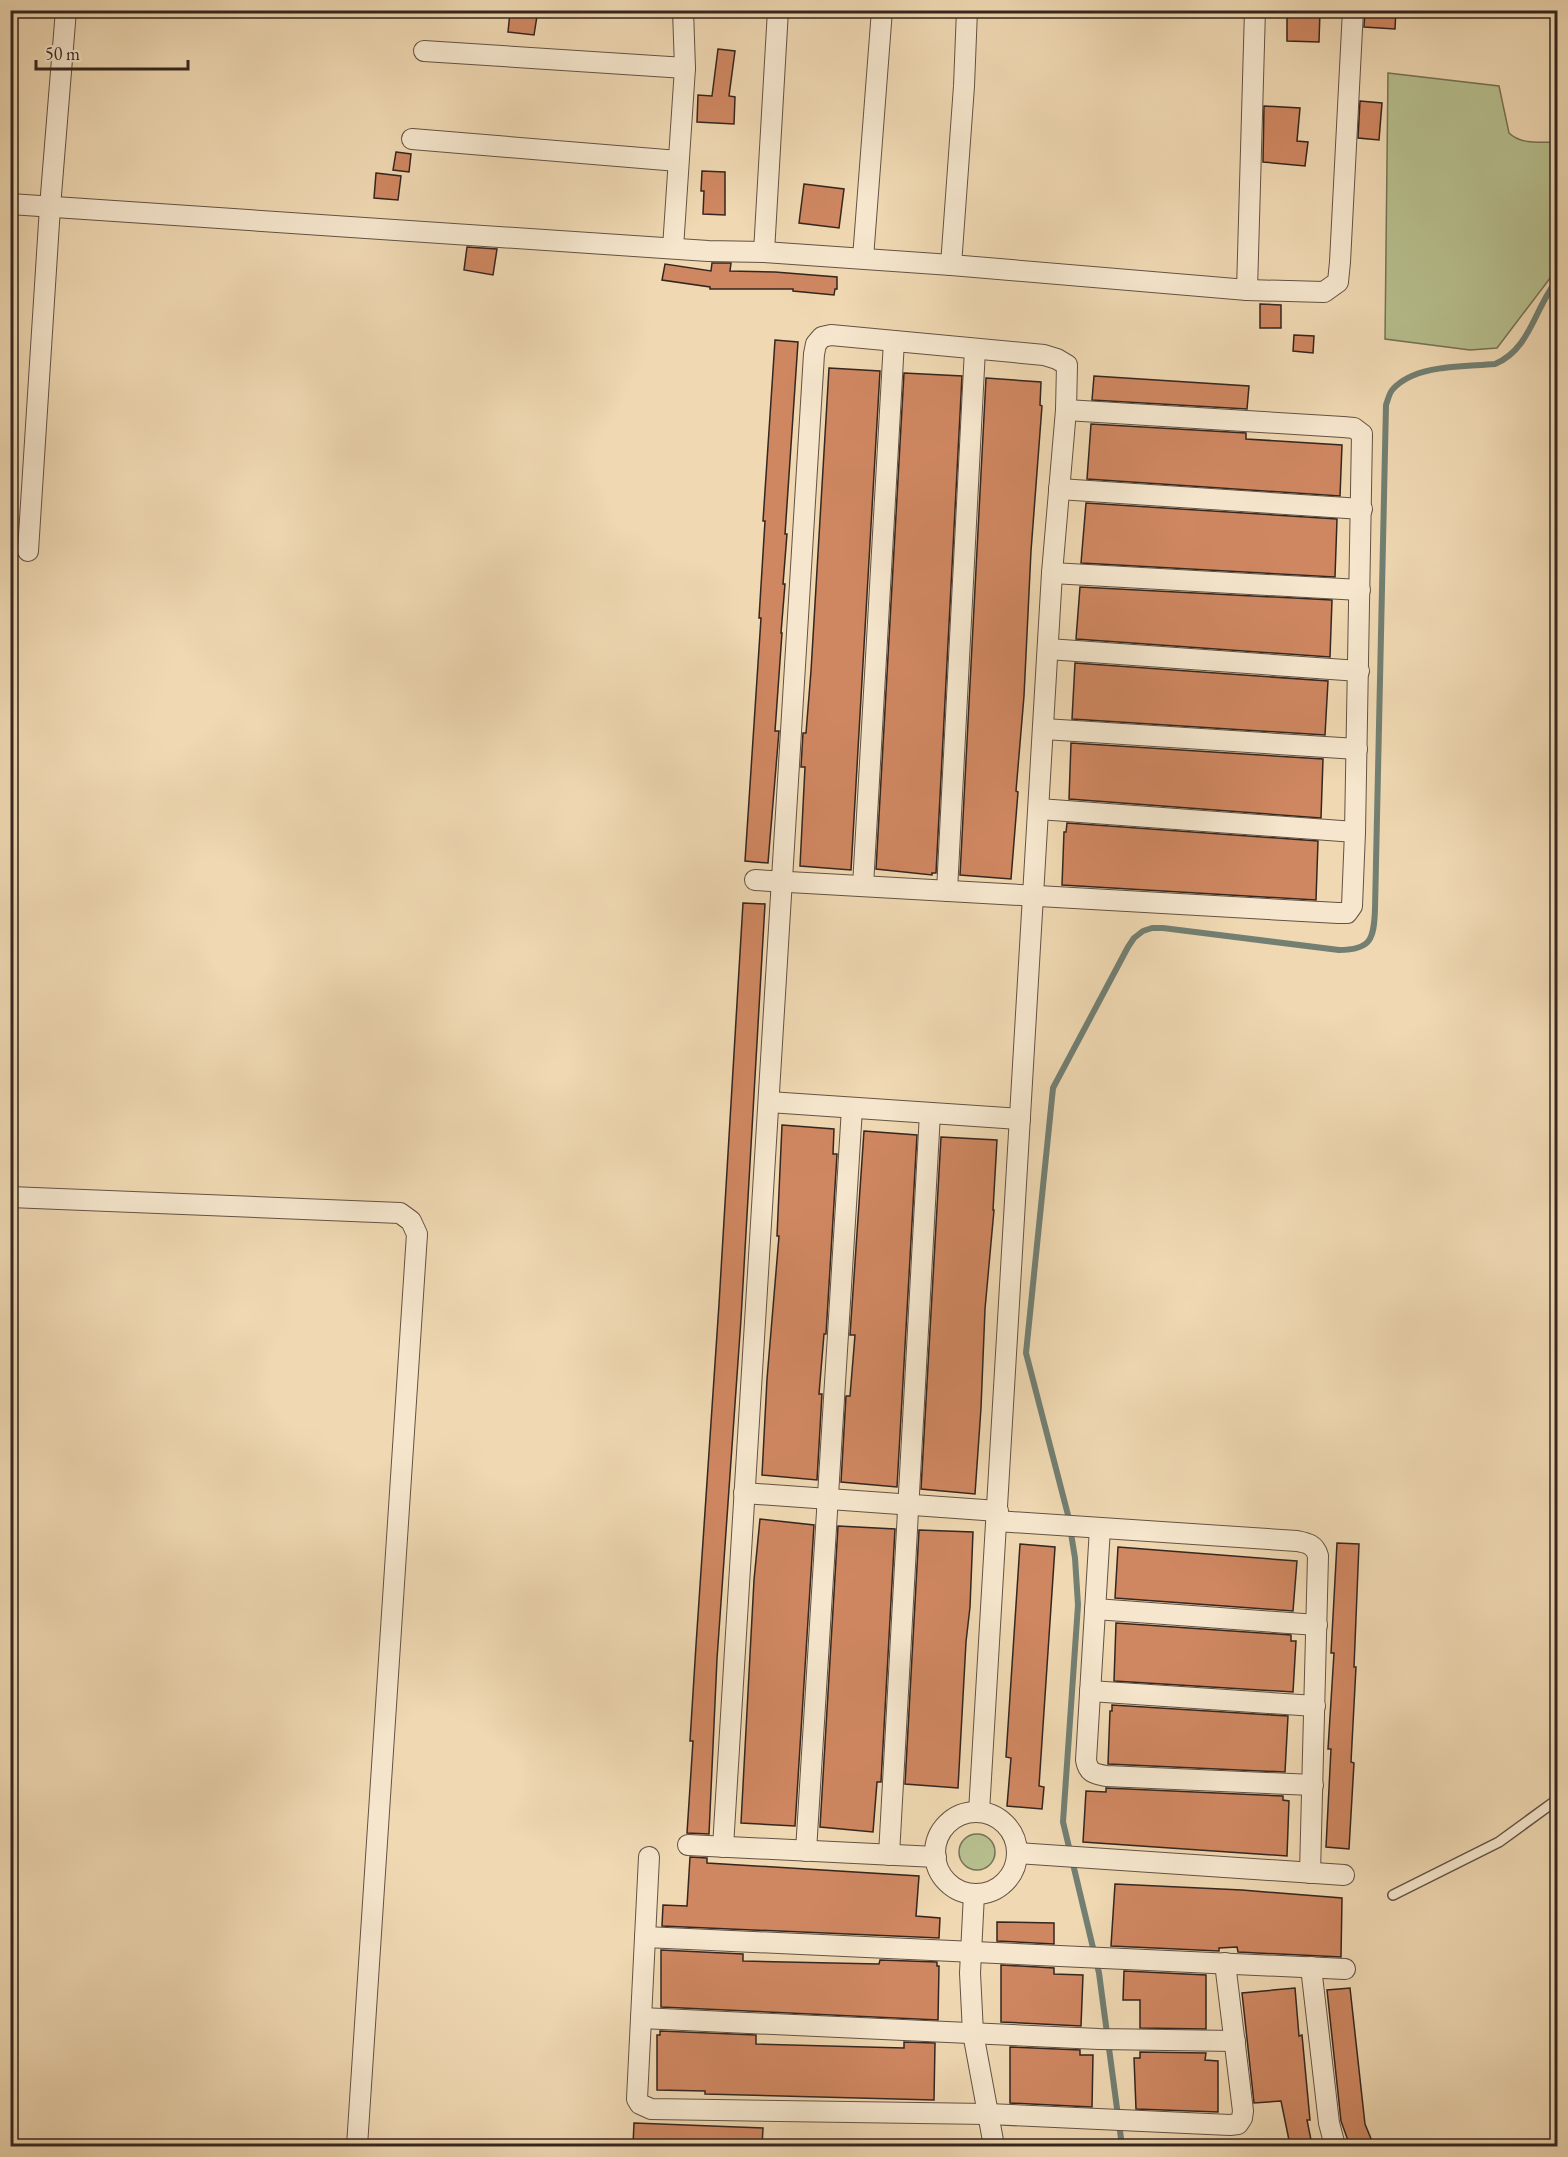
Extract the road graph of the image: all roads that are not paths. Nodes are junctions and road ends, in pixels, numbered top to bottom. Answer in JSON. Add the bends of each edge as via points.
{"nodes":[{"id":1,"x":66,"y":10,"type":"edge"},
{"id":2,"x":683,"y":10,"type":"edge"},
{"id":3,"x":778,"y":10,"type":"edge"},
{"id":4,"x":882,"y":10,"type":"edge"},
{"id":5,"x":967,"y":10,"type":"edge"},
{"id":6,"x":1255,"y":10,"type":"edge"},
{"id":7,"x":1353,"y":10,"type":"edge"},
{"id":8,"x":424,"y":51,"type":"dead end"},
{"id":9,"x":685,"y":68,"type":"junction"},
{"id":10,"x":412,"y":139,"type":"dead end"},
{"id":11,"x":678,"y":161,"type":"junction"},
{"id":12,"x":10,"y":204,"type":"edge"},
{"id":13,"x":50,"y":207,"type":"junction"},
{"id":14,"x":673,"y":248,"type":"junction"},
{"id":15,"x":764,"y":252,"type":"junction"},
{"id":16,"x":863,"y":258,"type":"junction"},
{"id":17,"x":951,"y":265,"type":"junction"},
{"id":18,"x":1247,"y":290,"type":"junction"},
{"id":19,"x":894,"y":341,"type":"junction"},
{"id":20,"x":975,"y":349,"type":"junction"},
{"id":21,"x":1066,"y":410,"type":"junction"},
{"id":22,"x":1059,"y":489,"type":"junction"},
{"id":23,"x":1362,"y":509,"type":"junction"},
{"id":24,"x":28,"y":551,"type":"dead end"},
{"id":25,"x":1052,"y":573,"type":"junction"},
{"id":26,"x":1360,"y":590,"type":"junction"},
{"id":27,"x":1048,"y":649,"type":"junction"},
{"id":28,"x":1359,"y":671,"type":"junction"},
{"id":29,"x":1044,"y":729,"type":"junction"},
{"id":30,"x":1357,"y":749,"type":"junction"},
{"id":31,"x":1039,"y":809,"type":"junction"},
{"id":32,"x":1355,"y":832,"type":"junction"},
{"id":33,"x":755,"y":880,"type":"dead end"},
{"id":34,"x":783,"y":882,"type":"junction"},
{"id":35,"x":863,"y":886,"type":"junction"},
{"id":36,"x":946,"y":891,"type":"junction"},
{"id":37,"x":1035,"y":896,"type":"junction"},
{"id":38,"x":769,"y":1102,"type":"junction"},
{"id":39,"x":852,"y":1108,"type":"junction"},
{"id":40,"x":930,"y":1113,"type":"junction"},
{"id":41,"x":1020,"y":1119,"type":"junction"},
{"id":42,"x":10,"y":1197,"type":"edge"},
{"id":43,"x":744,"y":1493,"type":"junction"},
{"id":44,"x":827,"y":1499,"type":"junction"},
{"id":45,"x":908,"y":1505,"type":"junction"},
{"id":46,"x":997,"y":1516,"type":"junction"},
{"id":47,"x":1100,"y":1528,"type":"junction"},
{"id":48,"x":1095,"y":1609,"type":"junction"},
{"id":49,"x":1317,"y":1625,"type":"junction"},
{"id":50,"x":1090,"y":1691,"type":"junction"},
{"id":51,"x":1315,"y":1706,"type":"junction"},
{"id":52,"x":1313,"y":1785,"type":"junction"},
{"id":53,"x":1557,"y":1799,"type":"edge"},
{"id":54,"x":979,"y":1812,"type":"junction"},
{"id":55,"x":688,"y":1845,"type":"dead end"},
{"id":56,"x":723,"y":1847,"type":"junction"},
{"id":57,"x":806,"y":1851,"type":"junction"},
{"id":58,"x":1017,"y":1853,"type":"junction"},
{"id":59,"x":890,"y":1855,"type":"junction"},
{"id":60,"x":649,"y":1857,"type":"dead end"},
{"id":61,"x":936,"y":1857,"type":"junction"},
{"id":62,"x":1310,"y":1873,"type":"junction"},
{"id":63,"x":1344,"y":1875,"type":"dead end"},
{"id":64,"x":974,"y":1894,"type":"junction"},
{"id":65,"x":1393,"y":1895,"type":"dead end"},
{"id":66,"x":645,"y":1937,"type":"junction"},
{"id":67,"x":971,"y":1952,"type":"junction"},
{"id":68,"x":1225,"y":1963,"type":"junction"},
{"id":69,"x":1311,"y":1967,"type":"junction"},
{"id":70,"x":1344,"y":1969,"type":"dead end"},
{"id":71,"x":641,"y":2018,"type":"junction"},
{"id":72,"x":973,"y":2032,"type":"junction"},
{"id":73,"x":1235,"y":2041,"type":"junction"},
{"id":74,"x":988,"y":2114,"type":"junction"},
{"id":75,"x":357,"y":2146,"type":"edge"},
{"id":76,"x":994,"y":2146,"type":"edge"},
{"id":77,"x":1335,"y":2146,"type":"edge"}],
"edges":[{"from":1,"to":13,"type":"street"},
{"from":2,"to":9,"type":"street"},
{"from":3,"to":15,"type":"street"},
{"from":4,"to":16,"type":"street"},
{"from":5,"to":17,"type":"street"},
{"from":6,"to":18,"type":"street"},
{"from":7,"to":18,"type":"street","via":[[1338,282],[1324,292]]},
{"from":8,"to":9,"type":"street"},
{"from":9,"to":11,"type":"street"},
{"from":10,"to":11,"type":"street"},
{"from":11,"to":14,"type":"street"},
{"from":12,"to":13,"type":"street"},
{"from":13,"to":14,"type":"street"},
{"from":13,"to":24,"type":"street"},
{"from":14,"to":15,"type":"street"},
{"from":15,"to":16,"type":"street"},
{"from":16,"to":17,"type":"street"},
{"from":17,"to":18,"type":"street"},
{"from":19,"to":20,"type":"street"},
{"from":19,"to":34,"type":"street","via":[[831,335],[822,336],[816,344]]},
{"from":19,"to":35,"type":"street"},
{"from":20,"to":21,"type":"street","via":[[1044,356],[1067,365]]},
{"from":20,"to":36,"type":"street"},
{"from":21,"to":22,"type":"street"},
{"from":21,"to":23,"type":"street","via":[[1354,428],[1362,434],[1363,442]]},
{"from":22,"to":23,"type":"street"},
{"from":22,"to":25,"type":"street"},
{"from":23,"to":26,"type":"street"},
{"from":25,"to":26,"type":"street"},
{"from":25,"to":27,"type":"street"},
{"from":26,"to":28,"type":"street"},
{"from":27,"to":28,"type":"street"},
{"from":27,"to":29,"type":"street"},
{"from":28,"to":30,"type":"street"},
{"from":29,"to":30,"type":"street"},
{"from":29,"to":31,"type":"street"},
{"from":30,"to":32,"type":"street"},
{"from":31,"to":32,"type":"street"},
{"from":31,"to":37,"type":"street"},
{"from":32,"to":37,"type":"street","via":[[1354,898],[1347,913]]},
{"from":33,"to":34,"type":"street"},
{"from":34,"to":35,"type":"street"},
{"from":34,"to":38,"type":"street"},
{"from":35,"to":36,"type":"street"},
{"from":36,"to":37,"type":"street"},
{"from":37,"to":41,"type":"street"},
{"from":38,"to":39,"type":"street"},
{"from":38,"to":43,"type":"street"},
{"from":39,"to":40,"type":"street"},
{"from":39,"to":44,"type":"street"},
{"from":40,"to":41,"type":"street"},
{"from":40,"to":45,"type":"street"},
{"from":41,"to":46,"type":"street"},
{"from":42,"to":75,"type":"street","via":[[400,1213],[411,1221],[417,1234]]},
{"from":43,"to":44,"type":"street"},
{"from":43,"to":56,"type":"street"},
{"from":44,"to":45,"type":"street"},
{"from":44,"to":57,"type":"street"},
{"from":45,"to":46,"type":"street"},
{"from":45,"to":59,"type":"street"},
{"from":46,"to":47,"type":"street"},
{"from":46,"to":54,"type":"street"},
{"from":47,"to":48,"type":"street"},
{"from":47,"to":49,"type":"street","via":[[1309,1544],[1316,1548],[1318,1556]]},
{"from":48,"to":49,"type":"street"},
{"from":48,"to":50,"type":"street"},
{"from":49,"to":51,"type":"street"},
{"from":50,"to":51,"type":"street"},
{"from":50,"to":52,"type":"street","via":[[1086,1760],[1093,1774]]},
{"from":51,"to":52,"type":"street"},
{"from":52,"to":62,"type":"street"},
{"from":53,"to":65,"type":"lane","via":[[1499,1842]]},
{"from":54,"to":58,"type":"street","via":[[1005,1823]]},
{"from":54,"to":61,"type":"street","via":[[960,1815],[945,1826],[938,1837]]},
{"from":55,"to":56,"type":"street"},
{"from":56,"to":57,"type":"street"},
{"from":57,"to":59,"type":"street"},
{"from":58,"to":62,"type":"street"},
{"from":58,"to":64,"type":"street","via":[[1011,1876],[1001,1886]]},
{"from":59,"to":61,"type":"street"},
{"from":60,"to":66,"type":"street"},
{"from":61,"to":64,"type":"street","via":[[941,1875],[950,1884]]},
{"from":62,"to":63,"type":"street"},
{"from":64,"to":67,"type":"street"},
{"from":66,"to":67,"type":"street"},
{"from":66,"to":71,"type":"street"},
{"from":67,"to":68,"type":"street"},
{"from":67,"to":72,"type":"street"},
{"from":68,"to":69,"type":"street"},
{"from":68,"to":73,"type":"street"},
{"from":69,"to":70,"type":"street"},
{"from":69,"to":77,"type":"street"},
{"from":71,"to":72,"type":"street"},
{"from":71,"to":74,"type":"street","via":[[637,2099],[651,2109]]},
{"from":72,"to":73,"type":"street"},
{"from":72,"to":74,"type":"street"},
{"from":73,"to":74,"type":"street","via":[[1243,2111],[1238,2124]]},
{"from":74,"to":76,"type":"street"}]}
